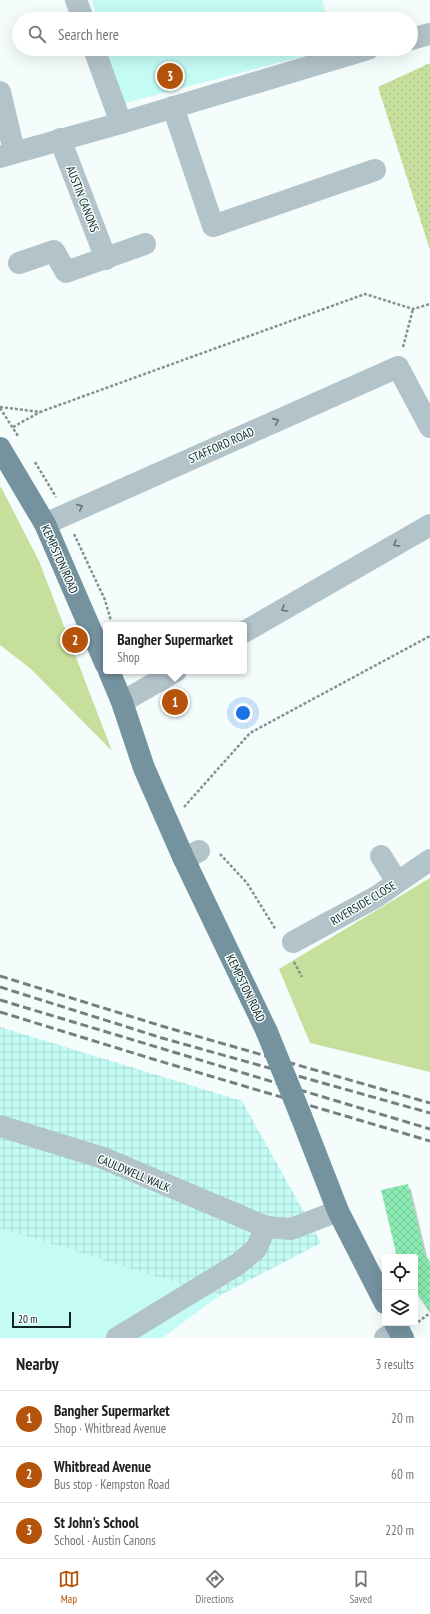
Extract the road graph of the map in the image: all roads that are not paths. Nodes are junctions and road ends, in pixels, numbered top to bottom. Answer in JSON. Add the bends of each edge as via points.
{"nodes":[{"id":1,"x":76,"y":0,"type":"edge"},
{"id":2,"x":80,"y":12,"type":"edge"},
{"id":3,"x":430,"y":34,"type":"edge"},
{"id":4,"x":418,"y":37,"type":"edge"},
{"id":5,"x":96,"y":56,"type":"edge"},
{"id":6,"x":344,"y":56,"type":"edge"},
{"id":7,"x":0,"y":92,"type":"edge"},
{"id":8,"x":173,"y":107,"type":"junction"},
{"id":9,"x":120,"y":123,"type":"junction"},
{"id":10,"x":60,"y":139,"type":"junction"},
{"id":11,"x":7,"y":154,"type":"edge"},
{"id":12,"x":375,"y":170,"type":"dead end"},
{"id":13,"x":145,"y":244,"type":"dead end"},
{"id":14,"x":106,"y":259,"type":"junction"},
{"id":15,"x":19,"y":263,"type":"dead end"},
{"id":16,"x":430,"y":427,"type":"edge"},
{"id":17,"x":2,"y":455,"type":"edge"},
{"id":18,"x":45,"y":524,"type":"junction"},
{"id":19,"x":430,"y":525,"type":"edge"},
{"id":20,"x":247,"y":630,"type":"edge"},
{"id":21,"x":103,"y":657,"type":"edge"},
{"id":22,"x":110,"y":674,"type":"edge"},
{"id":23,"x":171,"y":674,"type":"edge"},
{"id":24,"x":122,"y":702,"type":"junction"},
{"id":25,"x":381,"y":856,"type":"dead end"},
{"id":26,"x":430,"y":860,"type":"edge"},
{"id":27,"x":397,"y":882,"type":"junction"},
{"id":28,"x":288,"y":945,"type":"road end"},
{"id":29,"x":0,"y":1126,"type":"edge"},
{"id":30,"x":338,"y":1211,"type":"junction"},
{"id":31,"x":266,"y":1227,"type":"junction"},
{"id":32,"x":382,"y":1297,"type":"edge"},
{"id":33,"x":117,"y":1338,"type":"edge"}],
"edges":[{"from":1,"to":2,"type":"street"},
{"from":3,"to":4,"type":"street"},
{"from":5,"to":9,"type":"street"},
{"from":6,"to":8,"type":"street"},
{"from":7,"to":11,"type":"street"},
{"from":8,"to":9,"type":"street"},
{"from":8,"to":12,"type":"street","via":[[213,226]]},
{"from":9,"to":10,"type":"street"},
{"from":10,"to":11,"type":"street"},
{"from":10,"to":14,"type":"street","name":"AUSTIN CANONS"},
{"from":13,"to":14,"type":"street"},
{"from":14,"to":15,"type":"street","via":[[66,272],[54,252]]},
{"from":18,"to":16,"type":"street","name":"STAFFORD ROAD","one_way":true,"via":[[398,367]]},
{"from":17,"to":18,"type":"main road","name":"KEMPSTON ROAD"},
{"from":18,"to":21,"type":"main road","name":"KEMPSTON ROAD"},
{"from":19,"to":20,"type":"street","one_way":true},
{"from":22,"to":24,"type":"main road","name":"KEMPSTON ROAD"},
{"from":23,"to":24,"type":"street"},
{"from":24,"to":30,"type":"main road","name":"KEMPSTON ROAD","bridge":true,"via":[[144,768],[192,855],[267,1032]]},
{"from":25,"to":27,"type":"street"},
{"from":26,"to":27,"type":"street","name":"RIVERSIDE CLOSE"},
{"from":27,"to":28,"type":"street","name":"RIVERSIDE CLOSE","via":[[376,897]]},
{"from":29,"to":31,"type":"street","name":"CAULDWELL WALK","via":[[102,1158]]},
{"from":30,"to":31,"type":"street","name":"CAULDWELL WALK","via":[[291,1229]]},
{"from":30,"to":32,"type":"main road","name":"KEMPSTON ROAD"},
{"from":31,"to":33,"type":"street","via":[[256,1249],[238,1264]]}]}
